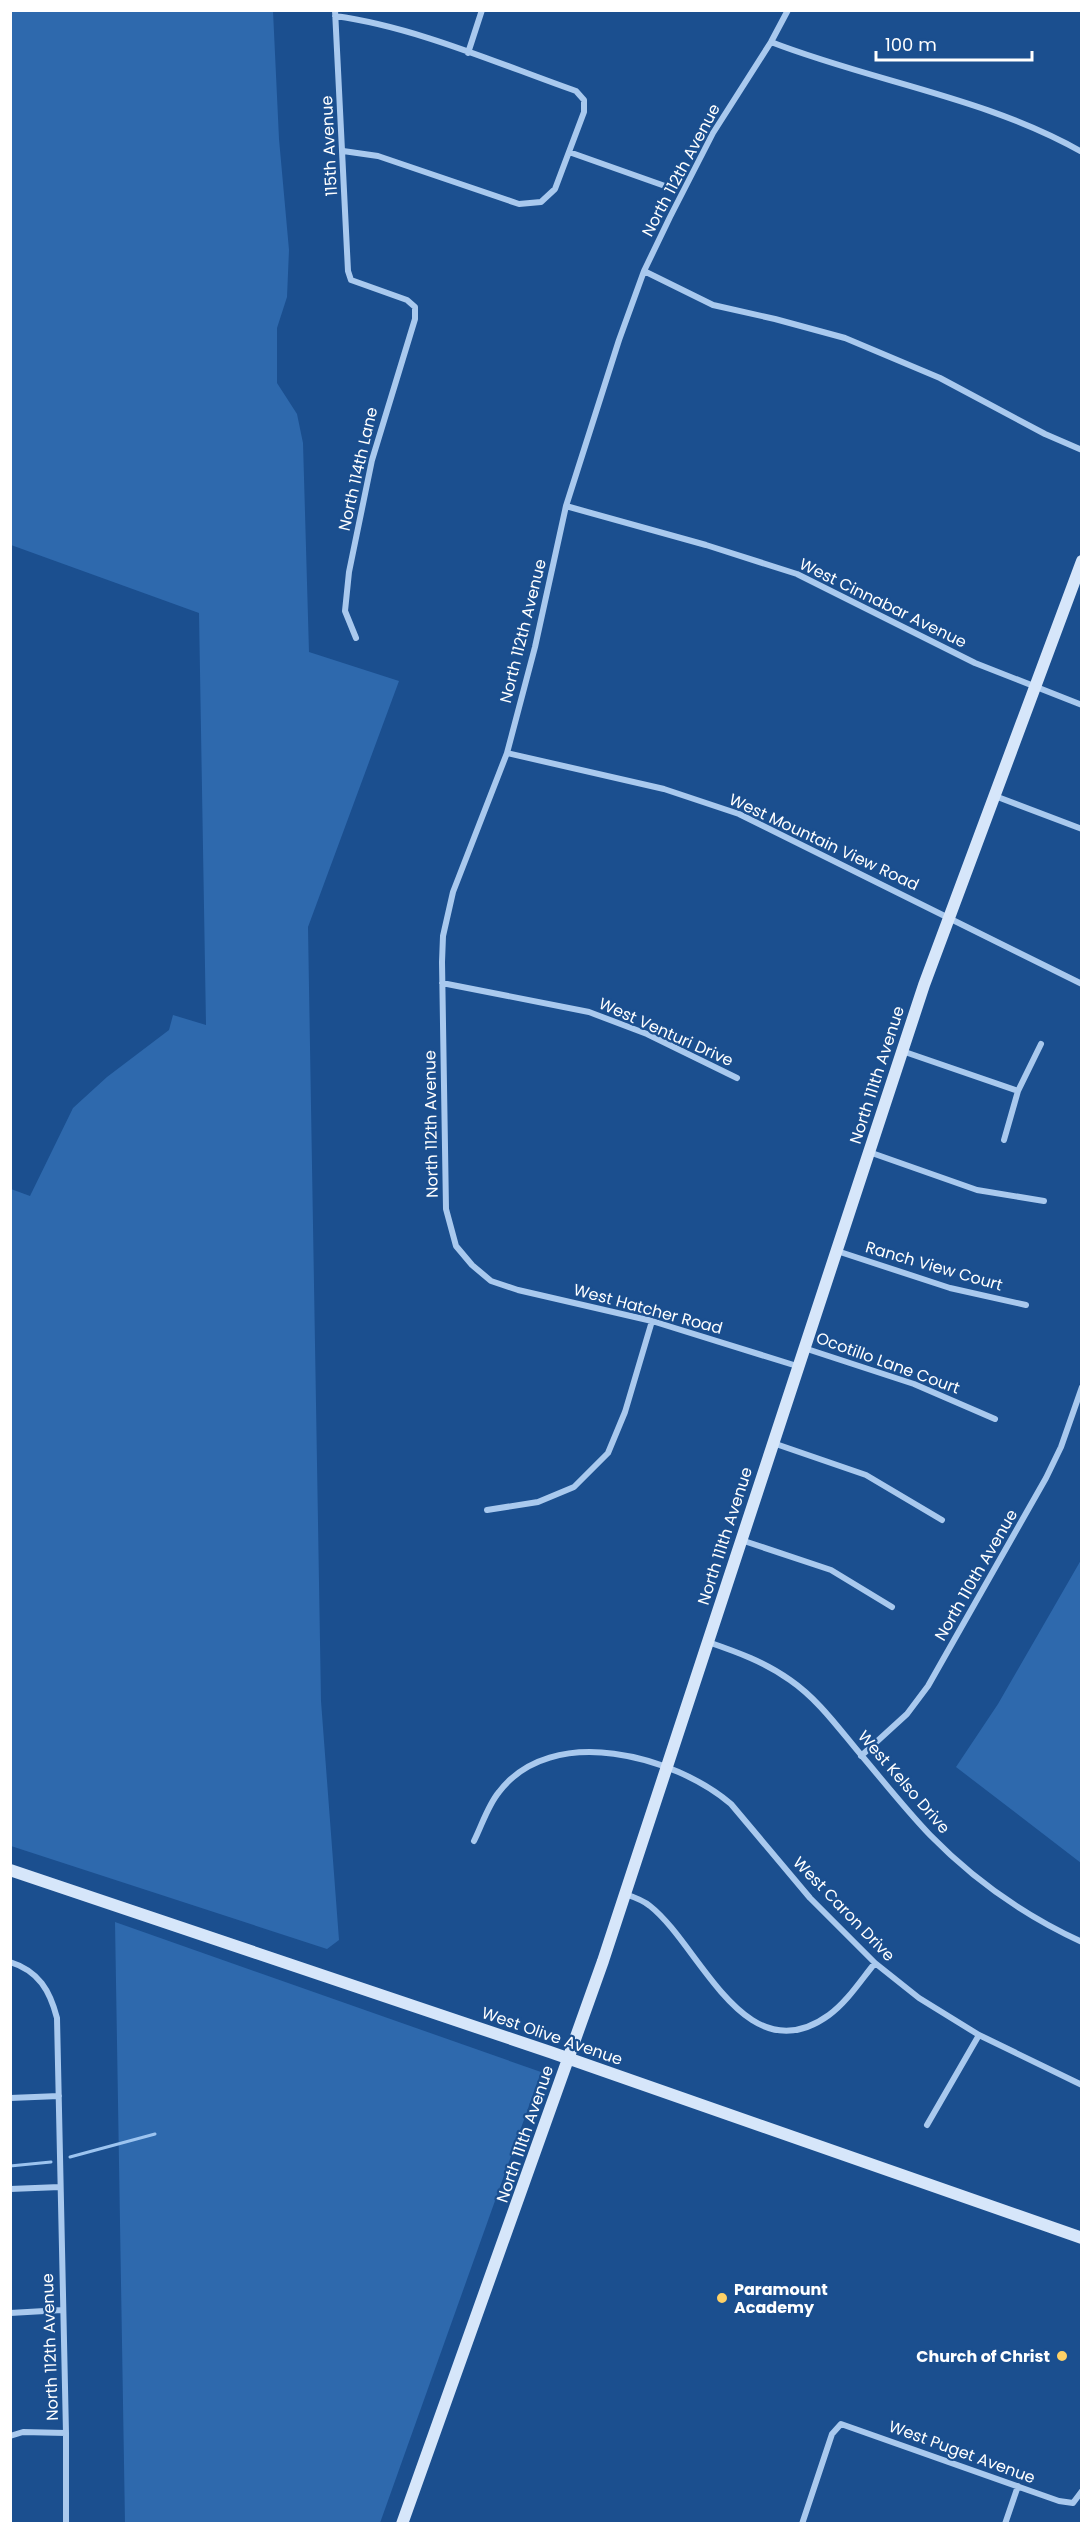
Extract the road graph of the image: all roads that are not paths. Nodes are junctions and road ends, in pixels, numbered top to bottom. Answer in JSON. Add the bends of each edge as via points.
{"nodes":[{"id":1,"x":482,"y":10,"type":"edge"},
{"id":2,"x":788,"y":10,"type":"edge"},
{"id":3,"x":335,"y":13,"type":"edge"},
{"id":4,"x":771,"y":42,"type":"junction"},
{"id":5,"x":468,"y":53,"type":"junction"},
{"id":6,"x":344,"y":151,"type":"junction"},
{"id":7,"x":569,"y":152,"type":"junction"},
{"id":8,"x":1082,"y":152,"type":"edge"},
{"id":9,"x":666,"y":186,"type":"dead end"},
{"id":10,"x":644,"y":271,"type":"junction"},
{"id":11,"x":415,"y":307,"type":"joint"},
{"id":12,"x":1082,"y":450,"type":"edge"},
{"id":13,"x":566,"y":506,"type":"junction"},
{"id":14,"x":1082,"y":561,"type":"edge"},
{"id":15,"x":1079,"y":575,"type":"edge"},
{"id":16,"x":356,"y":638,"type":"dead end"},
{"id":17,"x":1034,"y":687,"type":"junction"},
{"id":18,"x":1082,"y":705,"type":"edge"},
{"id":19,"x":507,"y":753,"type":"junction"},
{"id":20,"x":994,"y":796,"type":"junction"},
{"id":21,"x":1082,"y":829,"type":"edge"},
{"id":22,"x":948,"y":916,"type":"junction"},
{"id":23,"x":442,"y":984,"type":"junction"},
{"id":24,"x":1082,"y":984,"type":"edge"},
{"id":25,"x":1041,"y":1044,"type":"dead end"},
{"id":26,"x":901,"y":1051,"type":"junction"},
{"id":27,"x":737,"y":1078,"type":"dead end"},
{"id":28,"x":1018,"y":1091,"type":"junction"},
{"id":29,"x":1004,"y":1140,"type":"dead end"},
{"id":30,"x":869,"y":1152,"type":"junction"},
{"id":31,"x":1044,"y":1201,"type":"dead end"},
{"id":32,"x":836,"y":1251,"type":"junction"},
{"id":33,"x":491,"y":1281,"type":"joint"},
{"id":34,"x":1026,"y":1305,"type":"dead end"},
{"id":35,"x":652,"y":1321,"type":"junction"},
{"id":36,"x":804,"y":1348,"type":"junction"},
{"id":37,"x":798,"y":1366,"type":"junction"},
{"id":38,"x":1082,"y":1387,"type":"edge"},
{"id":39,"x":995,"y":1419,"type":"dead end"},
{"id":40,"x":772,"y":1443,"type":"junction"},
{"id":41,"x":487,"y":1510,"type":"dead end"},
{"id":42,"x":942,"y":1520,"type":"dead end"},
{"id":43,"x":741,"y":1539,"type":"junction"},
{"id":44,"x":892,"y":1607,"type":"dead end"},
{"id":45,"x":708,"y":1642,"type":"junction"},
{"id":46,"x":861,"y":1756,"type":"junction"},
{"id":47,"x":666,"y":1769,"type":"junction"},
{"id":48,"x":474,"y":1840,"type":"dead end"},
{"id":49,"x":10,"y":1870,"type":"edge"},
{"id":50,"x":625,"y":1894,"type":"junction"},
{"id":51,"x":1082,"y":1942,"type":"edge"},
{"id":52,"x":10,"y":1962,"type":"edge"},
{"id":53,"x":875,"y":1963,"type":"junction"},
{"id":54,"x":979,"y":2035,"type":"junction"},
{"id":55,"x":569,"y":2059,"type":"junction"},
{"id":56,"x":1082,"y":2085,"type":"edge"},
{"id":57,"x":60,"y":2096,"type":"junction"},
{"id":58,"x":10,"y":2098,"type":"edge"},
{"id":59,"x":927,"y":2125,"type":"dead end"},
{"id":60,"x":60,"y":2187,"type":"junction"},
{"id":61,"x":10,"y":2189,"type":"edge"},
{"id":62,"x":1082,"y":2238,"type":"edge"},
{"id":63,"x":62,"y":2310,"type":"junction"},
{"id":64,"x":10,"y":2313,"type":"edge"},
{"id":65,"x":66,"y":2433,"type":"junction"},
{"id":66,"x":10,"y":2436,"type":"edge"},
{"id":67,"x":1018,"y":2486,"type":"junction"},
{"id":68,"x":1082,"y":2491,"type":"edge"},
{"id":69,"x":66,"y":2523,"type":"edge"},
{"id":70,"x":402,"y":2523,"type":"edge"},
{"id":71,"x":802,"y":2523,"type":"edge"},
{"id":72,"x":1005,"y":2523,"type":"edge"}],
"edges":[{"from":1,"to":5,"type":"street"},
{"from":2,"to":4,"type":"street","name":"North 112th Avenue"},
{"from":3,"to":5,"type":"street"},
{"from":3,"to":6,"type":"street","name":"115th Avenue"},
{"from":4,"to":8,"type":"street","via":[[817,60],[998,114]]},
{"from":4,"to":10,"type":"street","name":"North 112th Avenue","via":[[713,133]]},
{"from":5,"to":7,"type":"street","via":[[576,92],[584,100],[584,112]]},
{"from":6,"to":7,"type":"street","via":[[378,156],[519,204],[541,202],[555,189]]},
{"from":6,"to":11,"type":"street","name":"115th Avenue","via":[[351,280],[407,300]]},
{"from":7,"to":9,"type":"street"},
{"from":10,"to":12,"type":"street","via":[[713,305],[845,338],[940,378]]},
{"from":10,"to":13,"type":"street","name":"North 112th Avenue"},
{"from":11,"to":16,"type":"street","name":"North 114th Lane","via":[[415,319],[372,460],[349,572],[345,611]]},
{"from":13,"to":17,"type":"street","name":"West Cinnabar Avenue","via":[[797,574],[975,663]]},
{"from":13,"to":19,"type":"street","name":"North 112th Avenue"},
{"from":14,"to":15,"type":"street","name":"North 111th Avenue"},
{"from":15,"to":17,"type":"street","name":"North 111th Avenue"},
{"from":17,"to":18,"type":"street","name":"West Cinnabar Avenue"},
{"from":17,"to":20,"type":"street","name":"North 111th Avenue"},
{"from":19,"to":22,"type":"street","name":"West Mountain View Road","via":[[707,802],[768,827]]},
{"from":19,"to":23,"type":"street","name":"North 112th Avenue","via":[[446,916]]},
{"from":20,"to":21,"type":"street"},
{"from":20,"to":22,"type":"street","name":"North 111th Avenue"},
{"from":22,"to":24,"type":"street","name":"West Mountain View Road"},
{"from":22,"to":26,"type":"street","name":"North 111th Avenue"},
{"from":23,"to":27,"type":"street","name":"West Venturi Drive","via":[[589,1012],[647,1034]]},
{"from":23,"to":33,"type":"street","name":"North 112th Avenue","via":[[448,1223],[456,1246]]},
{"from":25,"to":28,"type":"street"},
{"from":26,"to":28,"type":"street"},
{"from":26,"to":30,"type":"street","name":"North 111th Avenue"},
{"from":28,"to":29,"type":"street"},
{"from":30,"to":31,"type":"street","via":[[977,1190]]},
{"from":30,"to":32,"type":"street","name":"North 111th Avenue"},
{"from":32,"to":34,"type":"street","name":"Ranch View Court","via":[[950,1288]]},
{"from":32,"to":36,"type":"street","name":"North 111th Avenue"},
{"from":33,"to":35,"type":"street","name":"West Hatcher Road"},
{"from":35,"to":37,"type":"street","name":"West Hatcher Road"},
{"from":35,"to":41,"type":"street","via":[[608,1453],[574,1487],[538,1502]]},
{"from":36,"to":37,"type":"street","name":"North 111th Avenue"},
{"from":36,"to":39,"type":"street","name":"Ocotillo Lane Court","via":[[914,1384]]},
{"from":37,"to":40,"type":"street","name":"North 111th Avenue"},
{"from":38,"to":46,"type":"street","name":"North 110th Avenue","via":[[1046,1478],[928,1686],[907,1714]]},
{"from":40,"to":42,"type":"street","via":[[866,1475]]},
{"from":40,"to":43,"type":"street","name":"North 111th Avenue"},
{"from":43,"to":44,"type":"street","via":[[831,1570]]},
{"from":43,"to":45,"type":"street","name":"North 111th Avenue"},
{"from":45,"to":46,"type":"street","name":"West Kelso Drive","via":[[749,1657],[792,1681],[819,1705]]},
{"from":45,"to":47,"type":"street","name":"North 111th Avenue"},
{"from":46,"to":51,"type":"street","name":"West Kelso Drive","via":[[956,1859],[1041,1922]]},
{"from":47,"to":48,"type":"street","name":"West Caron Drive","via":[[630,1755],[600,1751],[575,1751],[549,1758],[523,1771],[499,1792]]},
{"from":47,"to":50,"type":"street","name":"North 111th Avenue"},
{"from":47,"to":53,"type":"street","name":"West Caron Drive","via":[[710,1788],[731,1804],[810,1898]]},
{"from":49,"to":55,"type":"street","name":"West Olive Avenue"},
{"from":50,"to":53,"type":"street","via":[[651,1906],[737,2011],[771,2027],[795,2029],[827,2016]]},
{"from":50,"to":55,"type":"street","name":"North 111th Avenue"},
{"from":52,"to":57,"type":"street","via":[[40,1979],[51,1997],[57,2018]]},
{"from":53,"to":54,"type":"street","name":"West Caron Drive","via":[[920,1998]]},
{"from":54,"to":56,"type":"street","name":"West Caron Drive"},
{"from":54,"to":59,"type":"street"},
{"from":55,"to":62,"type":"street","name":"West Olive Avenue"},
{"from":55,"to":70,"type":"street","name":"North 111th Avenue"},
{"from":57,"to":58,"type":"street"},
{"from":57,"to":60,"type":"street","name":"North 112th Avenue"},
{"from":60,"to":61,"type":"street"},
{"from":60,"to":63,"type":"street","name":"North 112th Avenue"},
{"from":63,"to":64,"type":"street"},
{"from":63,"to":65,"type":"street","name":"North 112th Avenue"},
{"from":65,"to":66,"type":"street","via":[[24,2432]]},
{"from":65,"to":69,"type":"street","name":"North 112th Avenue"},
{"from":67,"to":68,"type":"street","name":"West Puget Avenue","via":[[1073,2503]]},
{"from":67,"to":71,"type":"street","name":"West Puget Avenue","via":[[842,2424],[832,2434]]},
{"from":67,"to":72,"type":"street"}]}
